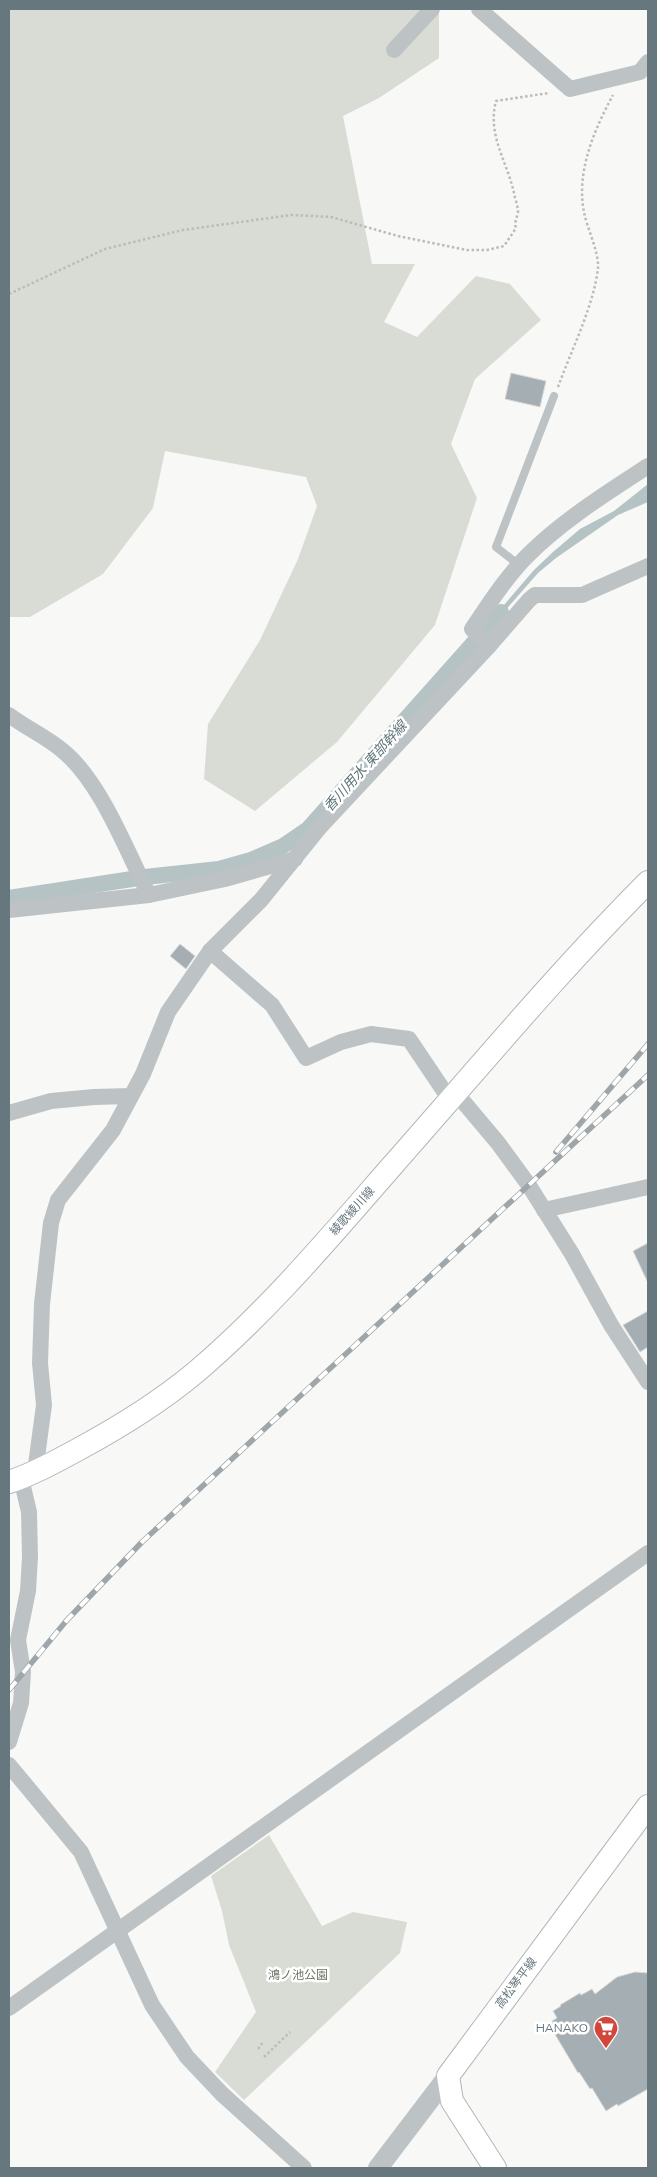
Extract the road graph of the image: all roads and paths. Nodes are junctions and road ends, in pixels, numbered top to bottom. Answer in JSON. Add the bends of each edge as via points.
{"nodes":[{"id":1,"x":432,"y":9,"type":"edge"},
{"id":2,"x":478,"y":9,"type":"edge"},
{"id":3,"x":394,"y":50,"type":"dead end"},
{"id":4,"x":646,"y":72,"type":"edge"},
{"id":5,"x":617,"y":78,"type":"junction"},
{"id":6,"x":570,"y":89,"type":"junction"},
{"id":7,"x":9,"y":294,"type":"edge"},
{"id":8,"x":554,"y":396,"type":"joint"},
{"id":9,"x":648,"y":466,"type":"edge"},
{"id":10,"x":519,"y":565,"type":"junction"},
{"id":11,"x":648,"y":566,"type":"edge"},
{"id":12,"x":483,"y":640,"type":"junction"},
{"id":13,"x":9,"y":715,"type":"edge"},
{"id":14,"x":295,"y":860,"type":"junction"},
{"id":15,"x":648,"y":882,"type":"edge"},
{"id":16,"x":149,"y":895,"type":"junction"},
{"id":17,"x":9,"y":910,"type":"edge"},
{"id":18,"x":210,"y":950,"type":"junction"},
{"id":19,"x":131,"y":1096,"type":"junction"},
{"id":20,"x":454,"y":1096,"type":"junction"},
{"id":21,"x":9,"y":1113,"type":"edge"},
{"id":22,"x":648,"y":1187,"type":"edge"},
{"id":23,"x":544,"y":1210,"type":"junction"},
{"id":24,"x":648,"y":1382,"type":"edge"},
{"id":25,"x":22,"y":1477,"type":"edge"},
{"id":26,"x":648,"y":1553,"type":"edge"},
{"id":27,"x":9,"y":1742,"type":"edge"},
{"id":28,"x":9,"y":1765,"type":"edge"},
{"id":29,"x":648,"y":1806,"type":"edge"},
{"id":30,"x":118,"y":1930,"type":"junction"},
{"id":31,"x":9,"y":2008,"type":"edge"},
{"id":32,"x":290,"y":2032,"type":"dead end"},
{"id":33,"x":263,"y":2042,"type":"dead end"},
{"id":34,"x":258,"y":2049,"type":"dead end"},
{"id":35,"x":264,"y":2057,"type":"dead end"},
{"id":36,"x":448,"y":2076,"type":"junction"},
{"id":37,"x":304,"y":2168,"type":"edge"},
{"id":38,"x":378,"y":2168,"type":"edge"},
{"id":39,"x":495,"y":2168,"type":"edge"}],
"edges":[{"from":1,"to":3,"type":"street"},
{"from":2,"to":6,"type":"street"},
{"from":4,"to":5,"type":"street"},
{"from":5,"to":6,"type":"street"},
{"from":5,"to":8,"type":"path","via":[[618,86],[601,117],[584,167],[581,188],[598,265],[595,288]]},
{"from":6,"to":7,"type":"path","via":[[496,101],[492,116],[518,212],[514,223],[516,228],[504,246],[467,250],[398,236],[331,217],[291,215],[183,230],[105,249]]},
{"from":8,"to":10,"type":"lane","via":[[496,547]]},
{"from":9,"to":10,"type":"street","via":[[552,535]]},
{"from":10,"to":12,"type":"street","via":[[472,629]]},
{"from":11,"to":12,"type":"street","via":[[582,595],[535,595]]},
{"from":12,"to":14,"type":"street"},
{"from":13,"to":16,"type":"street","via":[[64,751],[84,773],[119,832]]},
{"from":14,"to":16,"type":"street"},
{"from":14,"to":18,"type":"street","via":[[261,900]]},
{"from":15,"to":20,"type":"main road","name":"綾歌綾川線","via":[[560,975]]},
{"from":16,"to":17,"type":"street"},
{"from":18,"to":19,"type":"street","via":[[168,1012]]},
{"from":18,"to":20,"type":"street","via":[[272,1005],[306,1058],[341,1042],[371,1034],[409,1039],[444,1091]]},
{"from":19,"to":21,"type":"street","via":[[51,1102]]},
{"from":19,"to":25,"type":"street","via":[[114,1130],[58,1200],[51,1223],[42,1304],[40,1363],[44,1405]]},
{"from":20,"to":23,"type":"street","via":[[498,1143]]},
{"from":20,"to":25,"type":"main road","name":"綾歌綾川線","via":[[292,1277],[244,1328],[194,1373],[142,1411]]},
{"from":22,"to":23,"type":"street"},
{"from":23,"to":24,"type":"street"},
{"from":25,"to":27,"type":"street","via":[[29,1512],[30,1557],[28,1592],[18,1640],[23,1672],[21,1703]]},
{"from":26,"to":30,"type":"street"},
{"from":28,"to":30,"type":"street","via":[[81,1852]]},
{"from":29,"to":36,"type":"main road","name":"高松琴平線"},
{"from":30,"to":31,"type":"street"},
{"from":30,"to":37,"type":"street","via":[[152,2005],[187,2057],[222,2094]]},
{"from":32,"to":35,"type":"path"},
{"from":33,"to":34,"type":"path"},
{"from":36,"to":38,"type":"street"},
{"from":36,"to":39,"type":"main road","via":[[452,2101]]}]}
